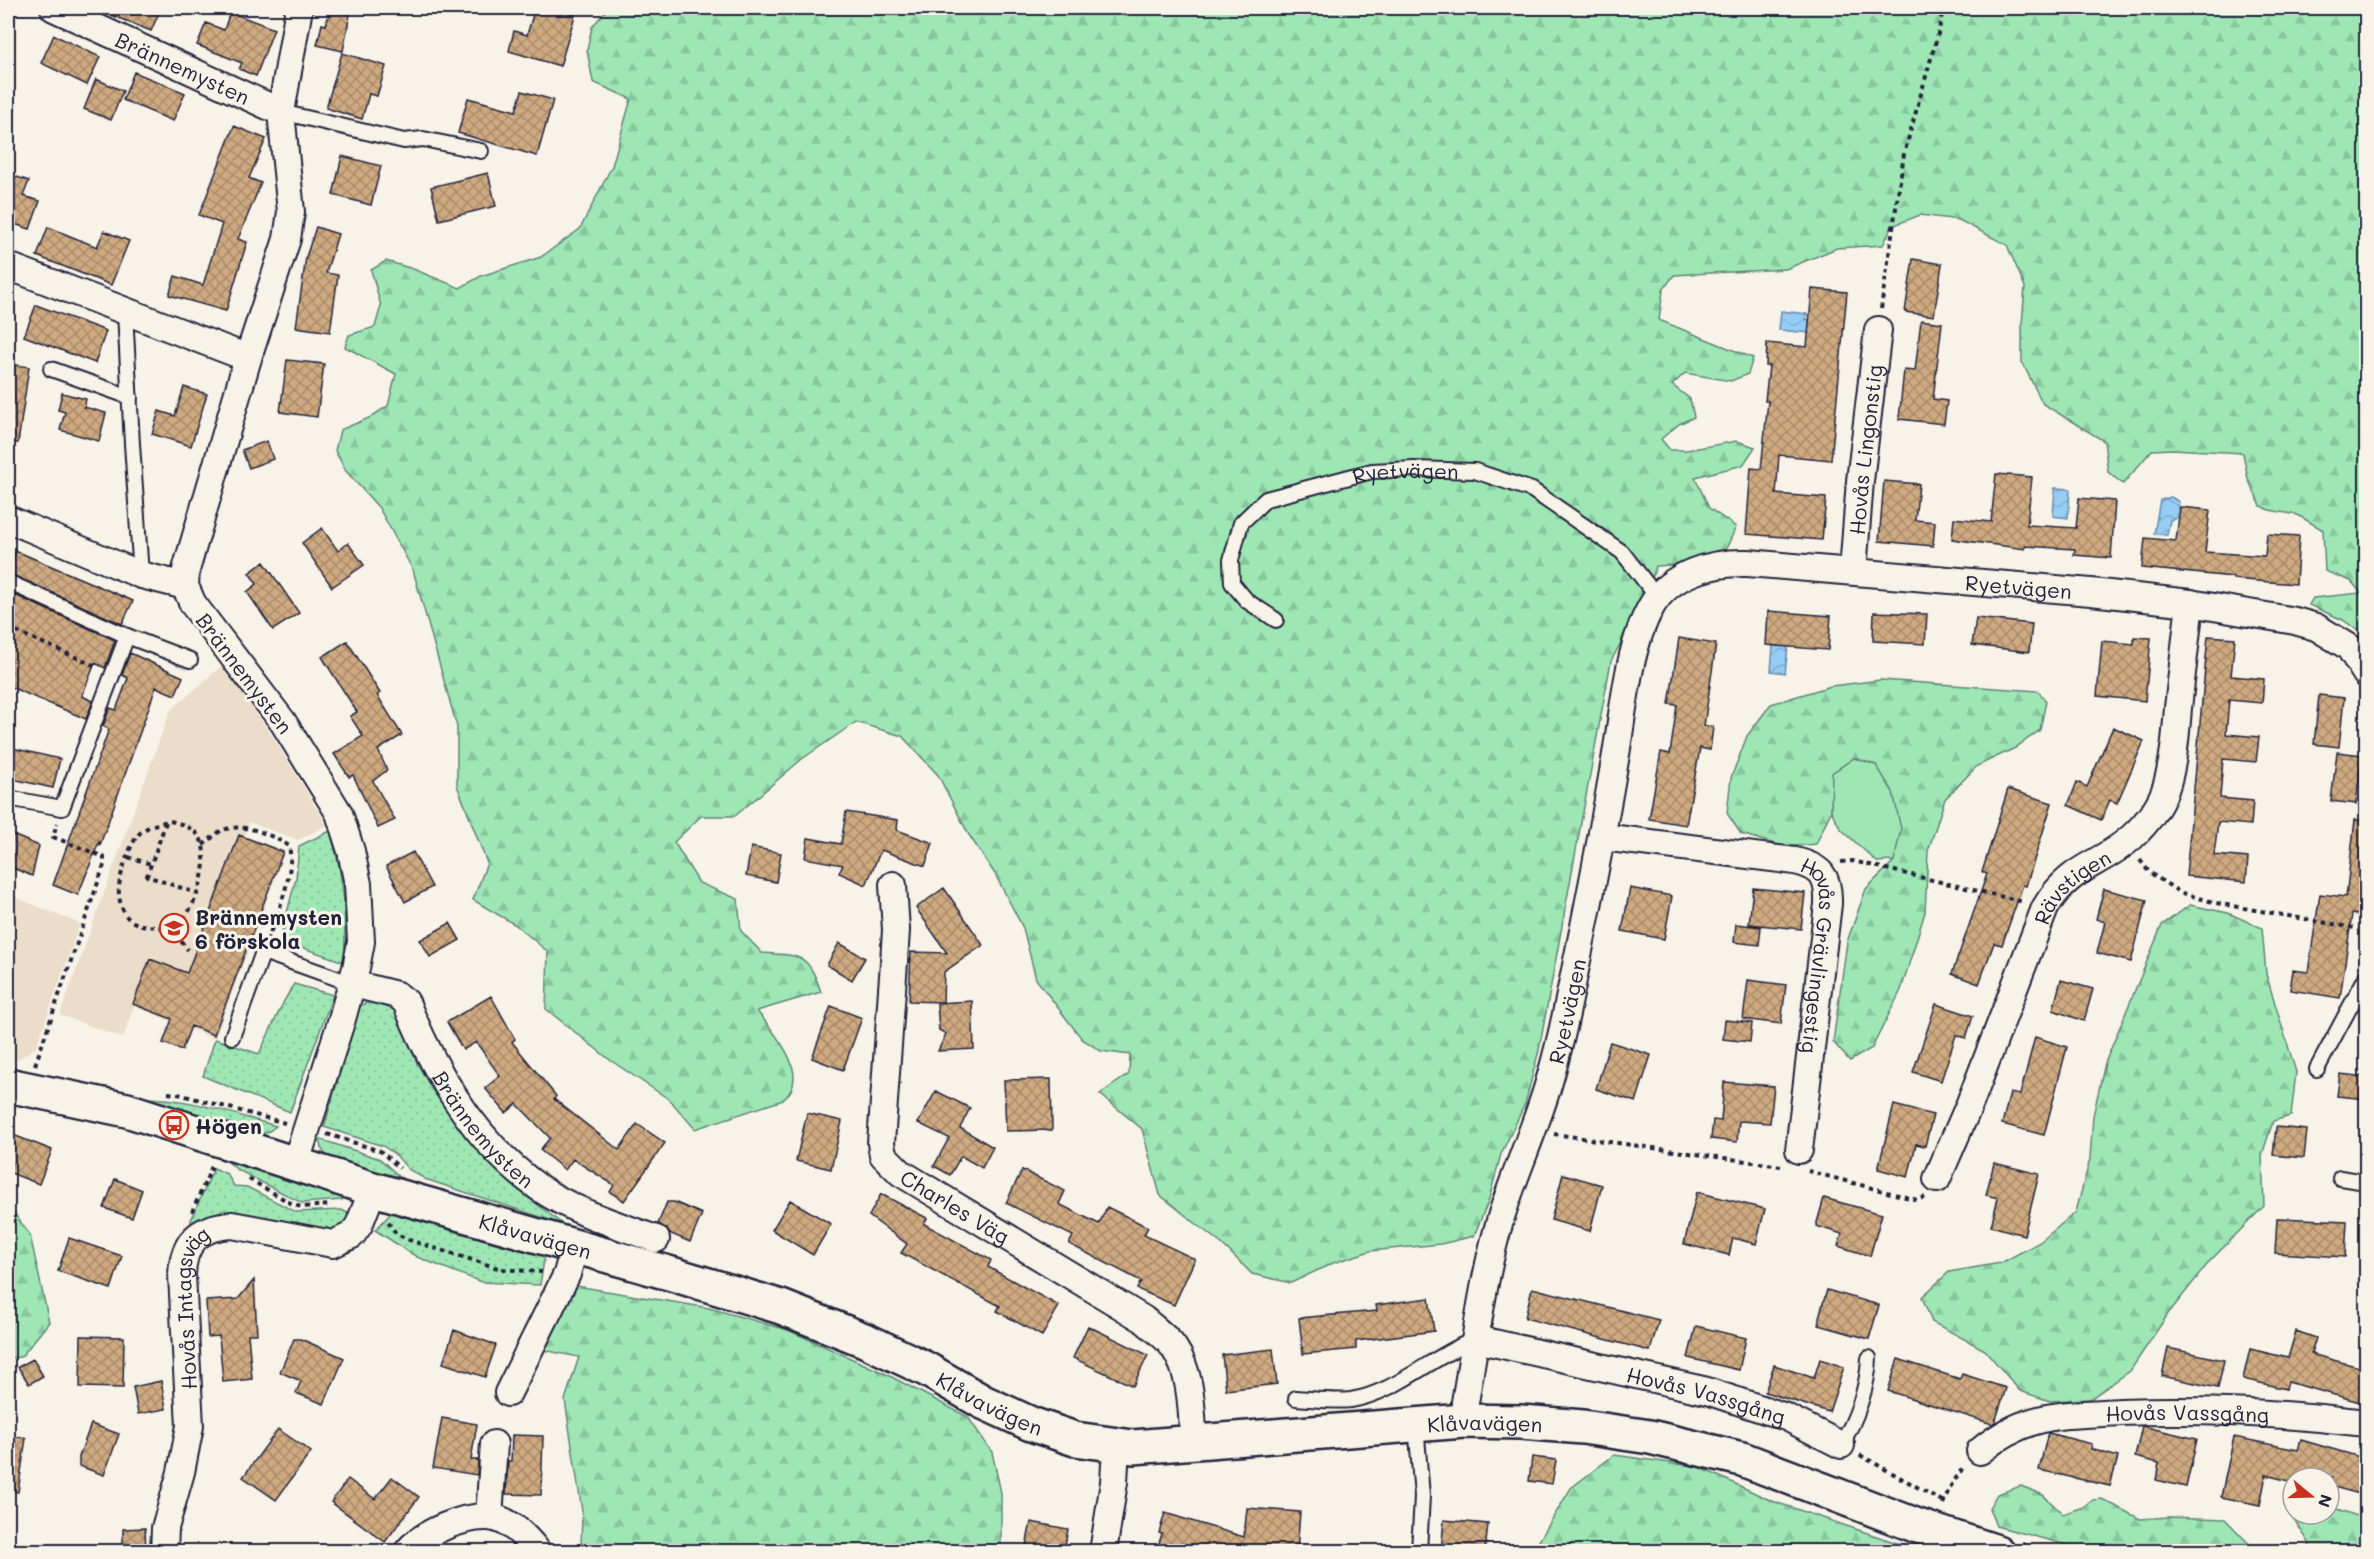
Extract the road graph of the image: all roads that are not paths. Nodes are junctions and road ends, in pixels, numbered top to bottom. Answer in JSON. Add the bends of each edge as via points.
{"nodes":[{"id":1,"x":54,"y":8,"type":"edge"},
{"id":2,"x":299,"y":8,"type":"edge"},
{"id":3,"x":281,"y":112,"type":"junction"},
{"id":4,"x":481,"y":151,"type":"dead end"},
{"id":5,"x":8,"y":266,"type":"edge"},
{"id":6,"x":125,"y":312,"type":"junction"},
{"id":7,"x":1878,"y":330,"type":"road end"},
{"id":8,"x":248,"y":358,"type":"junction"},
{"id":9,"x":51,"y":369,"type":"dead end"},
{"id":10,"x":130,"y":397,"type":"junction"},
{"id":11,"x":8,"y":519,"type":"edge"},
{"id":12,"x":1853,"y":571,"type":"junction"},
{"id":13,"x":141,"y":575,"type":"junction"},
{"id":14,"x":8,"y":582,"type":"edge"},
{"id":15,"x":185,"y":586,"type":"junction"},
{"id":16,"x":1657,"y":597,"type":"junction"},
{"id":17,"x":2190,"y":603,"type":"junction"},
{"id":18,"x":1276,"y":620,"type":"dead end"},
{"id":19,"x":128,"y":636,"type":"junction"},
{"id":20,"x":190,"y":660,"type":"dead end"},
{"id":21,"x":2367,"y":674,"type":"edge"},
{"id":22,"x":8,"y":798,"type":"edge"},
{"id":23,"x":1602,"y":837,"type":"junction"},
{"id":24,"x":893,"y":885,"type":"dead end"},
{"id":25,"x":2367,"y":977,"type":"edge"},
{"id":26,"x":352,"y":984,"type":"junction"},
{"id":27,"x":232,"y":1037,"type":"dead end"},
{"id":28,"x":2317,"y":1069,"type":"dead end"},
{"id":29,"x":20,"y":1078,"type":"edge"},
{"id":30,"x":1799,"y":1150,"type":"road end"},
{"id":31,"x":295,"y":1165,"type":"junction"},
{"id":32,"x":2340,"y":1178,"type":"dead end"},
{"id":33,"x":1937,"y":1179,"type":"road end"},
{"id":34,"x":2367,"y":1182,"type":"edge"},
{"id":35,"x":373,"y":1189,"type":"junction"},
{"id":36,"x":656,"y":1239,"type":"dead end"},
{"id":37,"x":574,"y":1248,"type":"junction"},
{"id":38,"x":1476,"y":1339,"type":"junction"},
{"id":39,"x":1869,"y":1358,"type":"dead end"},
{"id":40,"x":508,"y":1393,"type":"dead end"},
{"id":41,"x":1296,"y":1398,"type":"dead end"},
{"id":42,"x":1464,"y":1421,"type":"junction"},
{"id":43,"x":2367,"y":1423,"type":"edge"},
{"id":44,"x":1416,"y":1425,"type":"junction"},
{"id":45,"x":494,"y":1444,"type":"dead end"},
{"id":46,"x":1194,"y":1444,"type":"junction"},
{"id":47,"x":1841,"y":1445,"type":"joint"},
{"id":48,"x":1116,"y":1446,"type":"junction"},
{"id":49,"x":1980,"y":1451,"type":"road end"},
{"id":50,"x":489,"y":1517,"type":"junction"},
{"id":51,"x":2004,"y":1546,"type":"edge"},
{"id":52,"x":164,"y":1551,"type":"edge"},
{"id":53,"x":407,"y":1551,"type":"edge"},
{"id":54,"x":538,"y":1551,"type":"edge"},
{"id":55,"x":1102,"y":1551,"type":"edge"},
{"id":56,"x":1419,"y":1551,"type":"edge"}],
"edges":[{"from":1,"to":3,"type":"street","name":"Brännemysten"},
{"from":2,"to":3,"type":"street","name":"Brännemysten"},
{"from":3,"to":4,"type":"lane","name":"Brännemysten","via":[[404,141],[423,139]]},
{"from":3,"to":8,"type":"street","name":"Brännemysten","via":[[290,224]]},
{"from":5,"to":6,"type":"street"},
{"from":6,"to":8,"type":"street"},
{"from":6,"to":10,"type":"lane"},
{"from":7,"to":12,"type":"street","name":"Hovås Lingonstig","via":[[1861,464]]},
{"from":8,"to":15,"type":"street","name":"Brännemysten","via":[[196,529]]},
{"from":9,"to":10,"type":"lane"},
{"from":10,"to":13,"type":"lane"},
{"from":11,"to":13,"type":"street"},
{"from":12,"to":16,"type":"street","name":"Ryetvägen","via":[[1748,563],[1713,566],[1687,574]]},
{"from":12,"to":17,"type":"street","name":"Ryetvägen"},
{"from":13,"to":15,"type":"street"},
{"from":14,"to":19,"type":"lane"},
{"from":15,"to":26,"type":"street","name":"Brännemysten","via":[[199,612],[283,722],[339,813],[358,884],[361,942]]},
{"from":16,"to":18,"type":"lane","name":"Ryetvägen","via":[[1622,552],[1532,490],[1475,471],[1372,471],[1266,499],[1241,523],[1231,560],[1232,584],[1247,601]]},
{"from":16,"to":23,"type":"street","name":"Ryetvägen","via":[[1641,627],[1633,660]]},
{"from":17,"to":21,"type":"street","name":"Ryetvägen","via":[[2316,627],[2349,647]]},
{"from":17,"to":33,"type":"street","name":"Rävstigen","via":[[2167,786],[2151,817],[2126,842],[2055,890]]},
{"from":19,"to":20,"type":"lane"},
{"from":19,"to":22,"type":"lane","via":[[62,808]]},
{"from":23,"to":30,"type":"street","name":"Hovås Grävlingestig","via":[[1795,861],[1823,874],[1829,887],[1828,904]]},
{"from":23,"to":38,"type":"street","name":"Ryetvägen","via":[[1549,1083],[1502,1216]]},
{"from":24,"to":46,"type":"street","name":"Charles Väg","via":[[896,930],[880,1143],[883,1155],[901,1173],[1143,1319],[1173,1346],[1185,1368]]},
{"from":25,"to":28,"type":"lane"},
{"from":26,"to":27,"type":"lane","via":[[263,952]]},
{"from":26,"to":31,"type":"street","name":"Brännemysten","via":[[293,1122]]},
{"from":26,"to":36,"type":"street","name":"Brännemysten","via":[[398,995],[406,1002],[447,1088],[498,1152],[520,1173],[557,1198]]},
{"from":29,"to":31,"type":"street","name":"Klåvavägen"},
{"from":31,"to":35,"type":"street","name":"Klåvavägen"},
{"from":32,"to":34,"type":"lane"},
{"from":35,"to":37,"type":"street","name":"Klåvavägen"},
{"from":35,"to":52,"type":"street","name":"Hovås Intagsväg","via":[[352,1235],[333,1244],[225,1226],[200,1234],[185,1251],[182,1275],[190,1426],[169,1507]]},
{"from":37,"to":40,"type":"street","via":[[567,1274]]},
{"from":37,"to":48,"type":"street","name":"Klåvavägen","via":[[717,1287],[824,1323],[926,1369],[1031,1424],[1075,1439]]},
{"from":38,"to":41,"type":"lane","via":[[1392,1386],[1352,1400]]},
{"from":38,"to":42,"type":"street","name":"Ryetvägen"},
{"from":38,"to":47,"type":"street","name":"Hovås Vassgång","via":[[1707,1390],[1786,1417]]},
{"from":39,"to":47,"type":"lane","via":[[1869,1372],[1851,1428]]},
{"from":42,"to":44,"type":"street","name":"Klåvavägen"},
{"from":42,"to":51,"type":"street","name":"Klåvavägen","via":[[1583,1427],[1695,1446],[1742,1459],[1893,1517]]},
{"from":43,"to":49,"type":"street","name":"Hovås Vassgång","via":[[2307,1415],[2187,1410],[2060,1416],[2022,1425],[1992,1440]]},
{"from":44,"to":46,"type":"street","name":"Klåvavägen"},
{"from":44,"to":56,"type":"lane","via":[[1422,1496]]},
{"from":45,"to":50,"type":"street"},
{"from":46,"to":48,"type":"street","name":"Klåvavägen"},
{"from":48,"to":55,"type":"street"},
{"from":50,"to":53,"type":"street","via":[[460,1521],[434,1531]]},
{"from":50,"to":54,"type":"street","via":[[516,1530]]}]}
